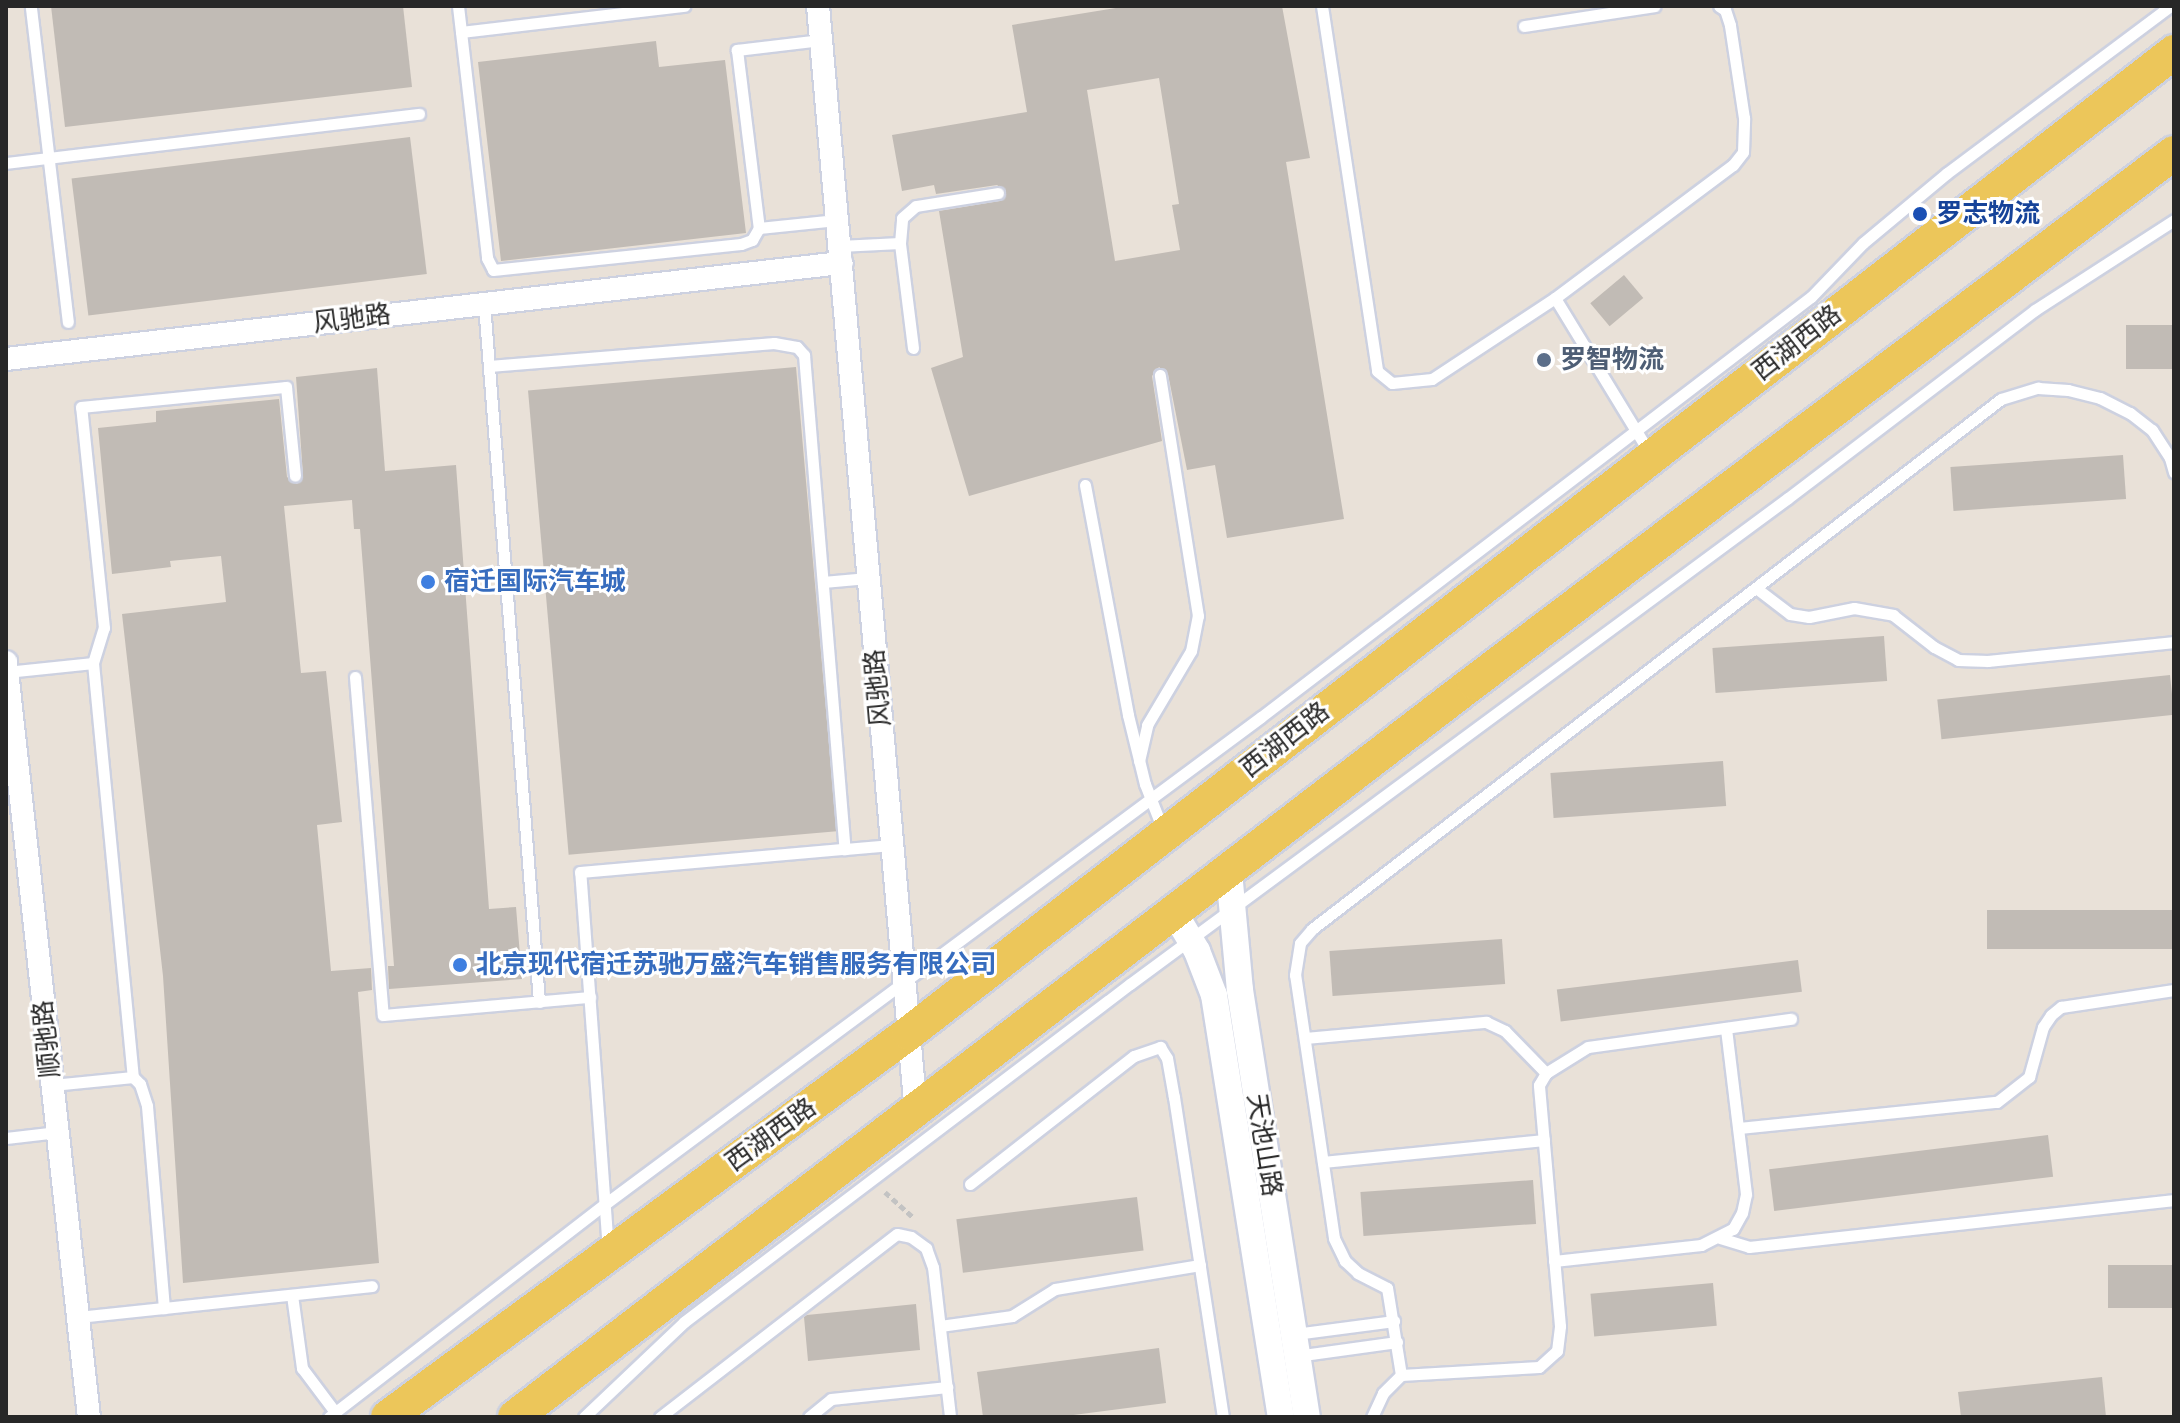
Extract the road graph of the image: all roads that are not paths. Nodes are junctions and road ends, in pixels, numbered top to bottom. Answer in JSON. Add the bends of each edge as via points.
{"nodes":[{"id":1,"x":458,"y":6,"type":"edge"},
{"id":2,"x":684,"y":6,"type":"edge"},
{"id":3,"x":818,"y":6,"type":"edge"},
{"id":4,"x":1322,"y":6,"type":"edge"},
{"id":5,"x":1654,"y":6,"type":"edge"},
{"id":6,"x":1719,"y":6,"type":"edge"},
{"id":7,"x":2170,"y":6,"type":"edge"},
{"id":8,"x":31,"y":8,"type":"edge"},
{"id":9,"x":1524,"y":26,"type":"dead end"},
{"id":10,"x":461,"y":32,"type":"junction"},
{"id":11,"x":821,"y":40,"type":"junction"},
{"id":12,"x":2174,"y":52,"type":"edge"},
{"id":13,"x":419,"y":114,"type":"dead end"},
{"id":14,"x":2174,"y":153,"type":"edge"},
{"id":15,"x":49,"y":158,"type":"junction"},
{"id":16,"x":6,"y":163,"type":"edge"},
{"id":17,"x":998,"y":193,"type":"dead end"},
{"id":18,"x":837,"y":220,"type":"junction"},
{"id":19,"x":2174,"y":220,"type":"edge"},
{"id":20,"x":759,"y":228,"type":"junction"},
{"id":21,"x":900,"y":243,"type":"junction"},
{"id":22,"x":840,"y":255,"type":"junction"},
{"id":23,"x":1555,"y":298,"type":"junction"},
{"id":24,"x":484,"y":304,"type":"junction"},
{"id":25,"x":68,"y":322,"type":"dead end"},
{"id":26,"x":913,"y":348,"type":"dead end"},
{"id":27,"x":6,"y":359,"type":"edge"},
{"id":28,"x":489,"y":366,"type":"junction"},
{"id":29,"x":1160,"y":375,"type":"dead end"},
{"id":30,"x":1643,"y":444,"type":"junction"},
{"id":31,"x":2174,"y":472,"type":"edge"},
{"id":32,"x":295,"y":476,"type":"dead end"},
{"id":33,"x":1085,"y":485,"type":"dead end"},
{"id":34,"x":868,"y":578,"type":"junction"},
{"id":35,"x":823,"y":582,"type":"junction"},
{"id":36,"x":1756,"y":588,"type":"junction"},
{"id":37,"x":2174,"y":642,"type":"edge"},
{"id":38,"x":93,"y":663,"type":"junction"},
{"id":39,"x":7,"y":667,"type":"edge"},
{"id":40,"x":355,"y":677,"type":"dead end"},
{"id":41,"x":1139,"y":761,"type":"junction"},
{"id":42,"x":1151,"y":798,"type":"junction"},
{"id":43,"x":1165,"y":834,"type":"junction"},
{"id":44,"x":892,"y":845,"type":"junction"},
{"id":45,"x":845,"y":849,"type":"junction"},
{"id":46,"x":1229,"y":872,"type":"junction"},
{"id":47,"x":1231,"y":909,"type":"junction"},
{"id":48,"x":1183,"y":926,"type":"junction"},
{"id":49,"x":905,"y":982,"type":"junction"},
{"id":50,"x":2174,"y":990,"type":"edge"},
{"id":51,"x":590,"y":997,"type":"junction"},
{"id":52,"x":539,"y":1002,"type":"junction"},
{"id":53,"x":1791,"y":1019,"type":"dead end"},
{"id":54,"x":1726,"y":1028,"type":"junction"},
{"id":55,"x":909,"y":1033,"type":"junction"},
{"id":56,"x":1305,"y":1038,"type":"junction"},
{"id":57,"x":1546,"y":1073,"type":"junction"},
{"id":58,"x":133,"y":1077,"type":"junction"},
{"id":59,"x":52,"y":1085,"type":"junction"},
{"id":60,"x":916,"y":1112,"type":"junction"},
{"id":61,"x":1739,"y":1128,"type":"junction"},
{"id":62,"x":58,"y":1132,"type":"junction"},
{"id":63,"x":6,"y":1138,"type":"edge"},
{"id":64,"x":1544,"y":1140,"type":"junction"},
{"id":65,"x":1323,"y":1162,"type":"junction"},
{"id":66,"x":970,"y":1184,"type":"dead end"},
{"id":67,"x":2174,"y":1200,"type":"edge"},
{"id":68,"x":605,"y":1204,"type":"junction"},
{"id":69,"x":1720,"y":1238,"type":"junction"},
{"id":70,"x":609,"y":1254,"type":"junction"},
{"id":71,"x":1554,"y":1261,"type":"junction"},
{"id":72,"x":1200,"y":1265,"type":"junction"},
{"id":73,"x":372,"y":1286,"type":"dead end"},
{"id":74,"x":292,"y":1295,"type":"junction"},
{"id":75,"x":164,"y":1308,"type":"junction"},
{"id":76,"x":78,"y":1317,"type":"junction"},
{"id":77,"x":1394,"y":1321,"type":"junction"},
{"id":78,"x":940,"y":1326,"type":"junction"},
{"id":79,"x":1397,"y":1342,"type":"junction"},
{"id":80,"x":1283,"y":1346,"type":"junction"},
{"id":81,"x":1401,"y":1375,"type":"junction"},
{"id":82,"x":947,"y":1387,"type":"junction"},
{"id":83,"x":332,"y":1415,"type":"edge"},
{"id":84,"x":89,"y":1417,"type":"edge"},
{"id":85,"x":388,"y":1417,"type":"edge"},
{"id":86,"x":515,"y":1417,"type":"edge"},
{"id":87,"x":584,"y":1417,"type":"edge"},
{"id":88,"x":660,"y":1417,"type":"edge"},
{"id":89,"x":809,"y":1417,"type":"edge"},
{"id":90,"x":950,"y":1417,"type":"edge"},
{"id":91,"x":1223,"y":1417,"type":"edge"},
{"id":92,"x":1281,"y":1417,"type":"edge"},
{"id":93,"x":1307,"y":1417,"type":"edge"},
{"id":94,"x":1372,"y":1417,"type":"edge"}],
"edges":[{"from":1,"to":10,"type":"lane"},
{"from":2,"to":10,"type":"lane"},
{"from":3,"to":11,"type":"street","name":"风驰路"},
{"from":4,"to":23,"type":"lane","via":[[1377,371],[1392,383],[1432,379]]},
{"from":5,"to":9,"type":"lane"},
{"from":6,"to":23,"type":"lane","via":[[1730,25],[1744,118],[1743,152],[1733,165]]},
{"from":7,"to":30,"type":"lane","via":[[1947,173]]},
{"from":8,"to":15,"type":"lane"},
{"from":10,"to":20,"type":"lane","via":[[487,258],[493,270],[741,244],[752,240]]},
{"from":11,"to":18,"type":"street","name":"风驰路"},
{"from":11,"to":20,"type":"lane","via":[[737,50]]},
{"from":12,"to":30,"type":"main road","name":"西湖西路"},
{"from":13,"to":15,"type":"lane"},
{"from":14,"to":46,"type":"main road"},
{"from":15,"to":16,"type":"lane"},
{"from":15,"to":25,"type":"lane"},
{"from":17,"to":21,"type":"lane","via":[[916,206],[902,218]]},
{"from":18,"to":20,"type":"lane"},
{"from":18,"to":22,"type":"street","name":"风驰路"},
{"from":19,"to":47,"type":"lane","via":[[2035,310]]},
{"from":21,"to":22,"type":"lane"},
{"from":21,"to":26,"type":"lane"},
{"from":22,"to":24,"type":"street","name":"风驰路"},
{"from":22,"to":34,"type":"street","name":"风驰路"},
{"from":23,"to":30,"type":"lane"},
{"from":24,"to":27,"type":"street","name":"风驰路"},
{"from":24,"to":28,"type":"lane"},
{"from":28,"to":35,"type":"lane","via":[[774,343],[797,347],[807,366]]},
{"from":28,"to":52,"type":"lane"},
{"from":29,"to":41,"type":"lane","via":[[1198,616],[1191,651],[1147,725]]},
{"from":30,"to":42,"type":"lane"},
{"from":30,"to":43,"type":"main road","name":"西湖西路"},
{"from":31,"to":36,"type":"lane","via":[[2152,430],[2130,413],[2068,390],[2021,391],[2001,399]]},
{"from":32,"to":38,"type":"lane","via":[[286,387],[81,407],[104,628]]},
{"from":33,"to":41,"type":"lane"},
{"from":34,"to":35,"type":"lane"},
{"from":34,"to":44,"type":"street","name":"风驰路"},
{"from":35,"to":45,"type":"lane"},
{"from":36,"to":37,"type":"lane","via":[[1790,614],[1809,617],[1854,608],[1893,615],[1958,660]]},
{"from":36,"to":56,"type":"lane","via":[[1312,929],[1296,957]]},
{"from":38,"to":39,"type":"lane"},
{"from":38,"to":58,"type":"lane"},
{"from":39,"to":59,"type":"street","name":"顺驰路"},
{"from":40,"to":52,"type":"lane","via":[[383,1015]]},
{"from":41,"to":42,"type":"lane"},
{"from":42,"to":43,"type":"lane"},
{"from":42,"to":49,"type":"lane"},
{"from":43,"to":55,"type":"main road","name":"西湖西路"},
{"from":44,"to":45,"type":"lane"},
{"from":44,"to":49,"type":"street","name":"风驰路"},
{"from":45,"to":51,"type":"lane","via":[[580,872]]},
{"from":46,"to":47,"type":"street","name":"天池山路"},
{"from":46,"to":48,"type":"main road"},
{"from":47,"to":48,"type":"lane"},
{"from":47,"to":80,"type":"street","name":"天池山路"},
{"from":48,"to":60,"type":"main road"},
{"from":48,"to":80,"type":"street","name":"天池山路","via":[[1214,995]]},
{"from":48,"to":87,"type":"lane","via":[[873,1179],[684,1322]]},
{"from":49,"to":55,"type":"street","name":"风驰路"},
{"from":49,"to":68,"type":"lane"},
{"from":50,"to":61,"type":"lane","via":[[2061,1007],[2043,1027],[2029,1077],[1997,1102]]},
{"from":51,"to":52,"type":"lane"},
{"from":51,"to":68,"type":"lane"},
{"from":53,"to":54,"type":"lane"},
{"from":54,"to":57,"type":"lane","via":[[1588,1047]]},
{"from":54,"to":61,"type":"lane"},
{"from":55,"to":60,"type":"street","name":"风驰路"},
{"from":55,"to":70,"type":"main road","name":"西湖西路"},
{"from":56,"to":57,"type":"lane","via":[[1486,1022],[1505,1031]]},
{"from":56,"to":65,"type":"lane"},
{"from":57,"to":64,"type":"lane","via":[[1539,1085]]},
{"from":58,"to":59,"type":"lane"},
{"from":58,"to":75,"type":"lane","via":[[147,1106]]},
{"from":59,"to":62,"type":"street","name":"顺驰路"},
{"from":60,"to":86,"type":"main road"},
{"from":61,"to":69,"type":"lane","via":[[1746,1194],[1737,1221]]},
{"from":62,"to":63,"type":"lane"},
{"from":62,"to":76,"type":"street","name":"顺驰路"},
{"from":64,"to":65,"type":"lane"},
{"from":64,"to":71,"type":"lane"},
{"from":65,"to":77,"type":"lane","via":[[1338,1249],[1358,1273],[1387,1288]]},
{"from":66,"to":72,"type":"lane","via":[[1134,1056],[1160,1047],[1172,1084]]},
{"from":67,"to":69,"type":"lane","via":[[1749,1247]]},
{"from":68,"to":70,"type":"lane"},
{"from":68,"to":83,"type":"lane"},
{"from":69,"to":71,"type":"lane","via":[[1701,1245]]},
{"from":70,"to":85,"type":"main road","name":"西湖西路"},
{"from":71,"to":81,"type":"lane","via":[[1561,1341],[1548,1362],[1539,1367]]},
{"from":72,"to":78,"type":"lane","via":[[1055,1289],[1012,1316]]},
{"from":72,"to":91,"type":"lane"},
{"from":73,"to":74,"type":"lane"},
{"from":74,"to":75,"type":"lane"},
{"from":74,"to":83,"type":"lane","via":[[302,1368]]},
{"from":75,"to":76,"type":"lane"},
{"from":76,"to":84,"type":"street","name":"顺驰路"},
{"from":77,"to":79,"type":"lane"},
{"from":77,"to":80,"type":"lane"},
{"from":78,"to":82,"type":"lane"},
{"from":78,"to":88,"type":"lane","via":[[926,1248],[897,1234]]},
{"from":79,"to":80,"type":"lane"},
{"from":79,"to":81,"type":"lane"},
{"from":80,"to":92,"type":"street","name":"天池山路"},
{"from":80,"to":93,"type":"street","name":"天池山路"},
{"from":81,"to":94,"type":"lane","via":[[1383,1393]]},
{"from":82,"to":89,"type":"lane","via":[[831,1399]]},
{"from":82,"to":90,"type":"lane"}]}
